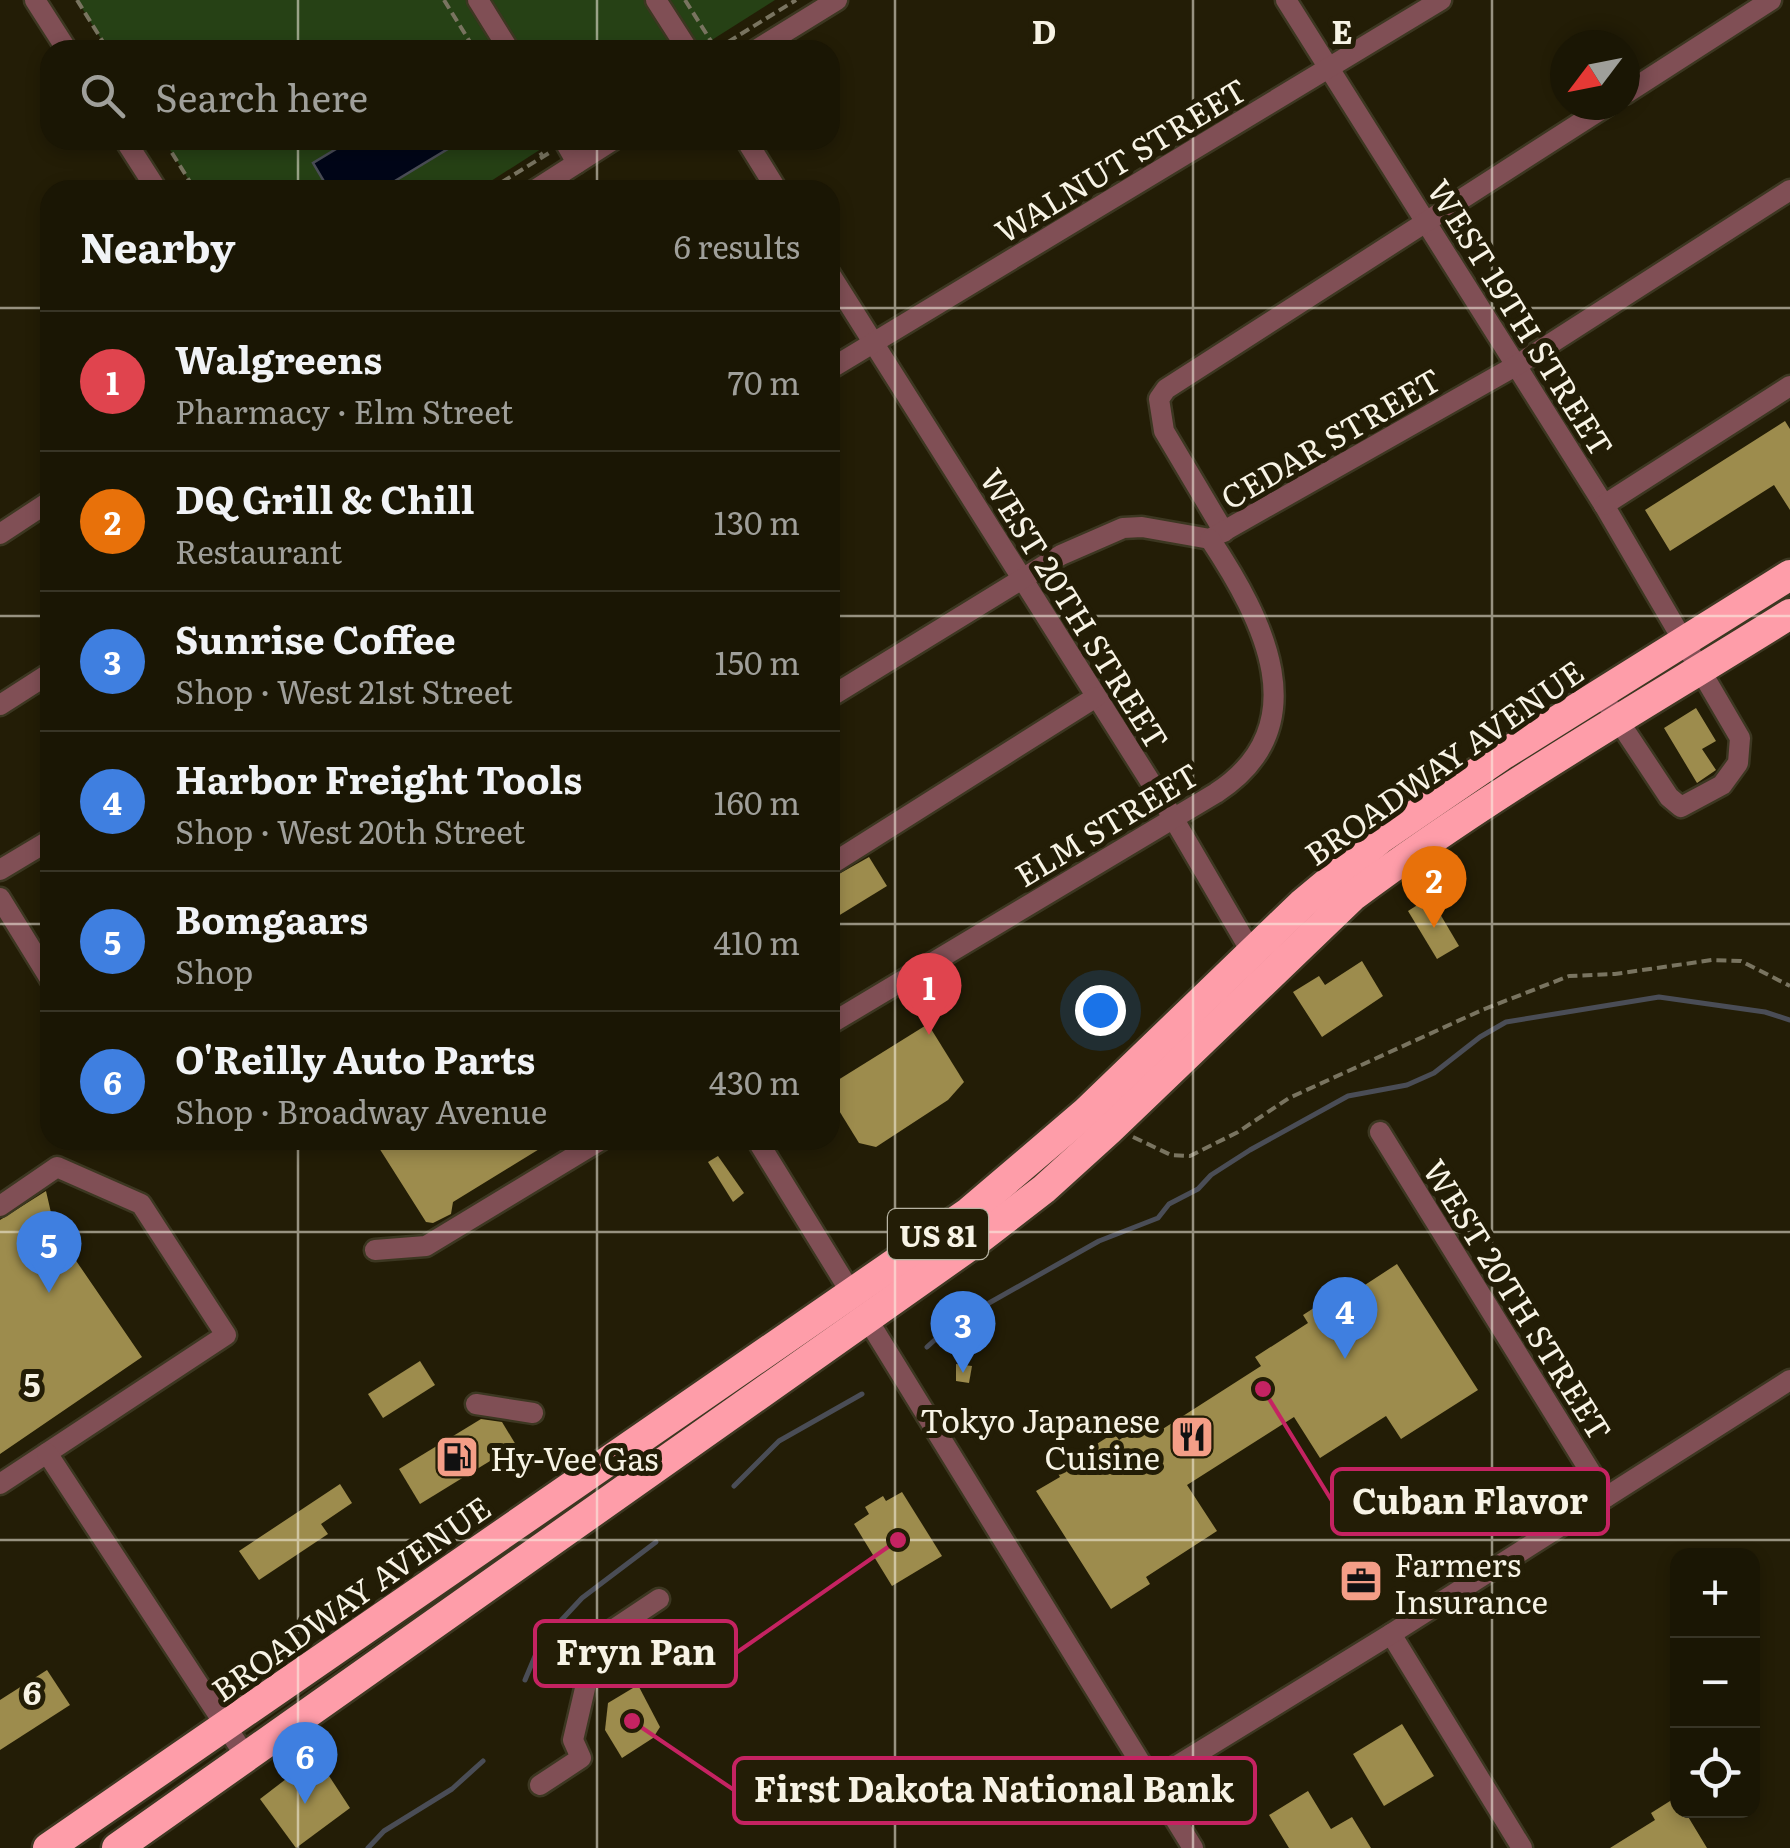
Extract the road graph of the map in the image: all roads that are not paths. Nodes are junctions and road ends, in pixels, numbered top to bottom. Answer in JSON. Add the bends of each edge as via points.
{"nodes":[{"id":1,"x":35,"y":0,"type":"edge"},
{"id":2,"x":478,"y":0,"type":"edge"},
{"id":3,"x":656,"y":0,"type":"edge"},
{"id":4,"x":838,"y":0,"type":"edge"},
{"id":5,"x":1286,"y":0,"type":"edge"},
{"id":6,"x":1441,"y":0,"type":"edge"},
{"id":7,"x":1770,"y":0,"type":"edge"},
{"id":8,"x":61,"y":40,"type":"edge"},
{"id":9,"x":503,"y":40,"type":"edge"},
{"id":10,"x":682,"y":40,"type":"edge"},
{"id":11,"x":772,"y":40,"type":"edge"},
{"id":12,"x":1329,"y":68,"type":"junction"},
{"id":13,"x":1640,"y":84,"type":"edge"},
{"id":14,"x":1585,"y":120,"type":"edge"},
{"id":15,"x":131,"y":150,"type":"edge"},
{"id":16,"x":570,"y":150,"type":"edge"},
{"id":17,"x":597,"y":150,"type":"edge"},
{"id":18,"x":752,"y":150,"type":"edge"},
{"id":19,"x":577,"y":163,"type":"junction"},
{"id":20,"x":151,"y":180,"type":"edge"},
{"id":21,"x":550,"y":180,"type":"edge"},
{"id":22,"x":772,"y":180,"type":"edge"},
{"id":23,"x":1790,"y":190,"type":"edge"},
{"id":24,"x":1426,"y":222,"type":"junction"},
{"id":25,"x":840,"y":290,"type":"edge"},
{"id":26,"x":873,"y":343,"type":"junction"},
{"id":27,"x":840,"y":363,"type":"edge"},
{"id":28,"x":1517,"y":365,"type":"junction"},
{"id":29,"x":1790,"y":386,"type":"edge"},
{"id":30,"x":1604,"y":505,"type":"junction"},
{"id":31,"x":40,"y":508,"type":"edge"},
{"id":32,"x":1,"y":531,"type":"edge"},
{"id":33,"x":1217,"y":535,"type":"junction"},
{"id":34,"x":1790,"y":574,"type":"edge"},
{"id":35,"x":1023,"y":580,"type":"junction"},
{"id":36,"x":1790,"y":614,"type":"edge"},
{"id":37,"x":1683,"y":640,"type":"junction"},
{"id":38,"x":1702,"y":669,"type":"junction"},
{"id":39,"x":40,"y":679,"type":"edge"},
{"id":40,"x":840,"y":691,"type":"edge"},
{"id":41,"x":1600,"y":693,"type":"junction"},
{"id":42,"x":1096,"y":696,"type":"junction"},
{"id":43,"x":0,"y":705,"type":"edge"},
{"id":44,"x":1618,"y":721,"type":"junction"},
{"id":45,"x":1172,"y":816,"type":"junction"},
{"id":46,"x":40,"y":846,"type":"edge"},
{"id":47,"x":840,"y":859,"type":"edge"},
{"id":48,"x":0,"y":870,"type":"edge"},
{"id":49,"x":0,"y":898,"type":"edge"},
{"id":50,"x":40,"y":963,"type":"edge"},
{"id":51,"x":1259,"y":965,"type":"junction"},
{"id":52,"x":840,"y":1018,"type":"edge"},
{"id":53,"x":1380,"y":1132,"type":"dead end"},
{"id":54,"x":584,"y":1150,"type":"edge"},
{"id":55,"x":764,"y":1150,"type":"edge"},
{"id":56,"x":0,"y":1206,"type":"edge"},
{"id":57,"x":375,"y":1250,"type":"dead end"},
{"id":58,"x":860,"y":1306,"type":"junction"},
{"id":59,"x":1790,"y":1380,"type":"edge"},
{"id":60,"x":476,"y":1404,"type":"dead end"},
{"id":61,"x":533,"y":1413,"type":"dead end"},
{"id":62,"x":47,"y":1454,"type":"junction"},
{"id":63,"x":0,"y":1484,"type":"edge"},
{"id":64,"x":1606,"y":1497,"type":"junction"},
{"id":65,"x":659,"y":1599,"type":"dead end"},
{"id":66,"x":1392,"y":1634,"type":"junction"},
{"id":67,"x":225,"y":1726,"type":"junction"},
{"id":68,"x":246,"y":1757,"type":"junction"},
{"id":69,"x":1152,"y":1782,"type":"junction"},
{"id":70,"x":540,"y":1785,"type":"dead end"},
{"id":71,"x":48,"y":1848,"type":"edge"},
{"id":72,"x":116,"y":1848,"type":"edge"},
{"id":73,"x":1193,"y":1848,"type":"edge"},
{"id":74,"x":1522,"y":1848,"type":"edge"}],
"edges":[{"from":1,"to":8,"type":"street"},
{"from":2,"to":9,"type":"street"},
{"from":3,"to":10,"type":"street"},
{"from":4,"to":11,"type":"street"},
{"from":5,"to":12,"type":"street","name":"WEST 19TH STREET"},
{"from":6,"to":12,"type":"street","name":"WALNUT STREET"},
{"from":7,"to":13,"type":"street"},
{"from":12,"to":24,"type":"street","name":"WEST 19TH STREET"},
{"from":12,"to":26,"type":"street","name":"WALNUT STREET"},
{"from":14,"to":24,"type":"street"},
{"from":15,"to":20,"type":"street"},
{"from":16,"to":19,"type":"street"},
{"from":17,"to":19,"type":"street"},
{"from":18,"to":22,"type":"street"},
{"from":19,"to":21,"type":"street"},
{"from":23,"to":28,"type":"street","name":"CEDAR STREET"},
{"from":24,"to":28,"type":"street","name":"WEST 19TH STREET"},
{"from":24,"to":33,"type":"street","name":"ELM STREET","via":[[1159,399],[1164,431]]},
{"from":25,"to":26,"type":"street","name":"WEST 20TH STREET"},
{"from":26,"to":27,"type":"street","name":"WALNUT STREET"},
{"from":26,"to":35,"type":"street","name":"WEST 20TH STREET"},
{"from":28,"to":30,"type":"street","name":"WEST 19TH STREET"},
{"from":28,"to":33,"type":"street","name":"CEDAR STREET"},
{"from":29,"to":30,"type":"street"},
{"from":30,"to":37,"type":"street","name":"WEST 19TH STREET"},
{"from":31,"to":32,"type":"street"},
{"from":33,"to":35,"type":"street","name":"CEDAR STREET","via":[[1122,528]]},
{"from":33,"to":45,"type":"street","name":"ELM STREET","via":[[1262,632],[1272,719],[1257,756],[1236,779]]},
{"from":34,"to":37,"type":"highway","name":"BROADWAY AVENUE","number":"US 81"},
{"from":35,"to":40,"type":"street","name":"CEDAR STREET"},
{"from":35,"to":42,"type":"street","name":"WEST 20TH STREET"},
{"from":36,"to":38,"type":"highway","name":"BROADWAY AVENUE","number":"US 81"},
{"from":37,"to":38,"type":"street","name":"WEST 19TH STREET"},
{"from":37,"to":41,"type":"highway","name":"BROADWAY AVENUE","number":"US 81"},
{"from":38,"to":44,"type":"highway","name":"BROADWAY AVENUE","number":"US 81"},
{"from":38,"to":44,"type":"street","name":"WEST 19TH STREET","via":[[1740,738],[1738,763],[1722,785],[1682,807],[1669,798]]},
{"from":39,"to":43,"type":"street"},
{"from":41,"to":44,"type":"street"},
{"from":41,"to":51,"type":"highway","name":"BROADWAY AVENUE","number":"US 81","via":[[1380,839],[1325,884]]},
{"from":42,"to":45,"type":"street","name":"WEST 20TH STREET"},
{"from":42,"to":47,"type":"street"},
{"from":44,"to":51,"type":"highway","name":"BROADWAY AVENUE","number":"US 81","via":[[1402,859]]},
{"from":45,"to":51,"type":"street","name":"WEST 20TH STREET"},
{"from":45,"to":52,"type":"street","name":"ELM STREET"},
{"from":46,"to":48,"type":"street"},
{"from":49,"to":50,"type":"street"},
{"from":51,"to":58,"type":"highway","name":"BROADWAY AVENUE","number":"US 81"},
{"from":51,"to":58,"type":"highway","name":"BROADWAY AVENUE","number":"US 81","via":[[1108,1131],[1044,1189]]},
{"from":53,"to":64,"type":"street","name":"WEST 20TH STREET"},
{"from":54,"to":57,"type":"street","via":[[426,1246]]},
{"from":55,"to":58,"type":"street"},
{"from":56,"to":62,"type":"street","via":[[57,1167],[141,1204],[226,1335]]},
{"from":58,"to":67,"type":"highway","name":"BROADWAY AVENUE","number":"US 81"},
{"from":58,"to":68,"type":"highway","name":"BROADWAY AVENUE","number":"US 81"},
{"from":58,"to":69,"type":"street"},
{"from":59,"to":64,"type":"street"},
{"from":60,"to":61,"type":"street"},
{"from":62,"to":63,"type":"street"},
{"from":62,"to":67,"type":"street"},
{"from":64,"to":66,"type":"street"},
{"from":65,"to":70,"type":"street","via":[[596,1641],[573,1740],[582,1758]]},
{"from":66,"to":69,"type":"street"},
{"from":66,"to":74,"type":"street"},
{"from":67,"to":68,"type":"street"},
{"from":67,"to":71,"type":"highway","name":"BROADWAY AVENUE","number":"US 81"},
{"from":68,"to":72,"type":"highway","name":"BROADWAY AVENUE","number":"US 81"},
{"from":69,"to":73,"type":"street"}]}
